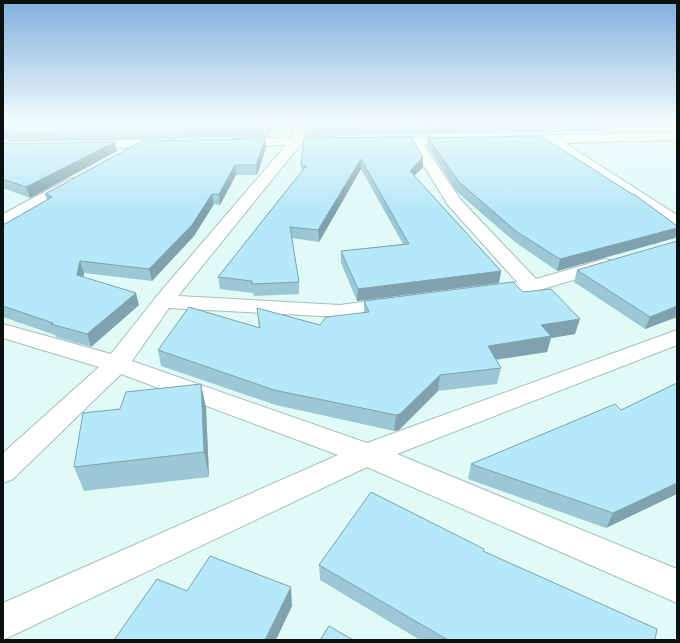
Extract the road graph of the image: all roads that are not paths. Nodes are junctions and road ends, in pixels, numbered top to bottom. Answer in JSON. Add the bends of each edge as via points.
{"nodes":[{"id":1,"x":127,"y":152,"type":"edge"},
{"id":2,"x":288,"y":152,"type":"edge"},
{"id":3,"x":422,"y":152,"type":"edge"},
{"id":4,"x":570,"y":152,"type":"edge"},
{"id":5,"x":116,"y":158,"type":"edge"},
{"id":6,"x":83,"y":177,"type":"edge"},
{"id":7,"x":3,"y":222,"type":"edge"},
{"id":8,"x":677,"y":223,"type":"edge"},
{"id":9,"x":624,"y":259,"type":"edge"},
{"id":10,"x":532,"y":286,"type":"junction"},
{"id":11,"x":471,"y":294,"type":"edge"},
{"id":12,"x":163,"y":301,"type":"junction"},
{"id":13,"x":409,"y":302,"type":"edge"},
{"id":14,"x":3,"y":331,"type":"edge"},
{"id":15,"x":677,"y":337,"type":"edge"},
{"id":16,"x":117,"y":364,"type":"junction"},
{"id":17,"x":367,"y":454,"type":"junction"},
{"id":18,"x":3,"y":471,"type":"edge"},
{"id":19,"x":677,"y":585,"type":"edge"},
{"id":20,"x":3,"y":622,"type":"edge"}],
"edges":[{"from":1,"to":5,"type":"street"},
{"from":2,"to":12,"type":"street"},
{"from":3,"to":10,"type":"street","via":[[454,202]]},
{"from":4,"to":8,"type":"street"},
{"from":6,"to":7,"type":"street"},
{"from":9,"to":10,"type":"street"},
{"from":10,"to":11,"type":"street"},
{"from":12,"to":13,"type":"street","via":[[340,311]]},
{"from":12,"to":16,"type":"street"},
{"from":14,"to":16,"type":"street"},
{"from":15,"to":17,"type":"street"},
{"from":16,"to":17,"type":"street"},
{"from":16,"to":18,"type":"street"},
{"from":17,"to":19,"type":"street"},
{"from":17,"to":20,"type":"street"}]}
